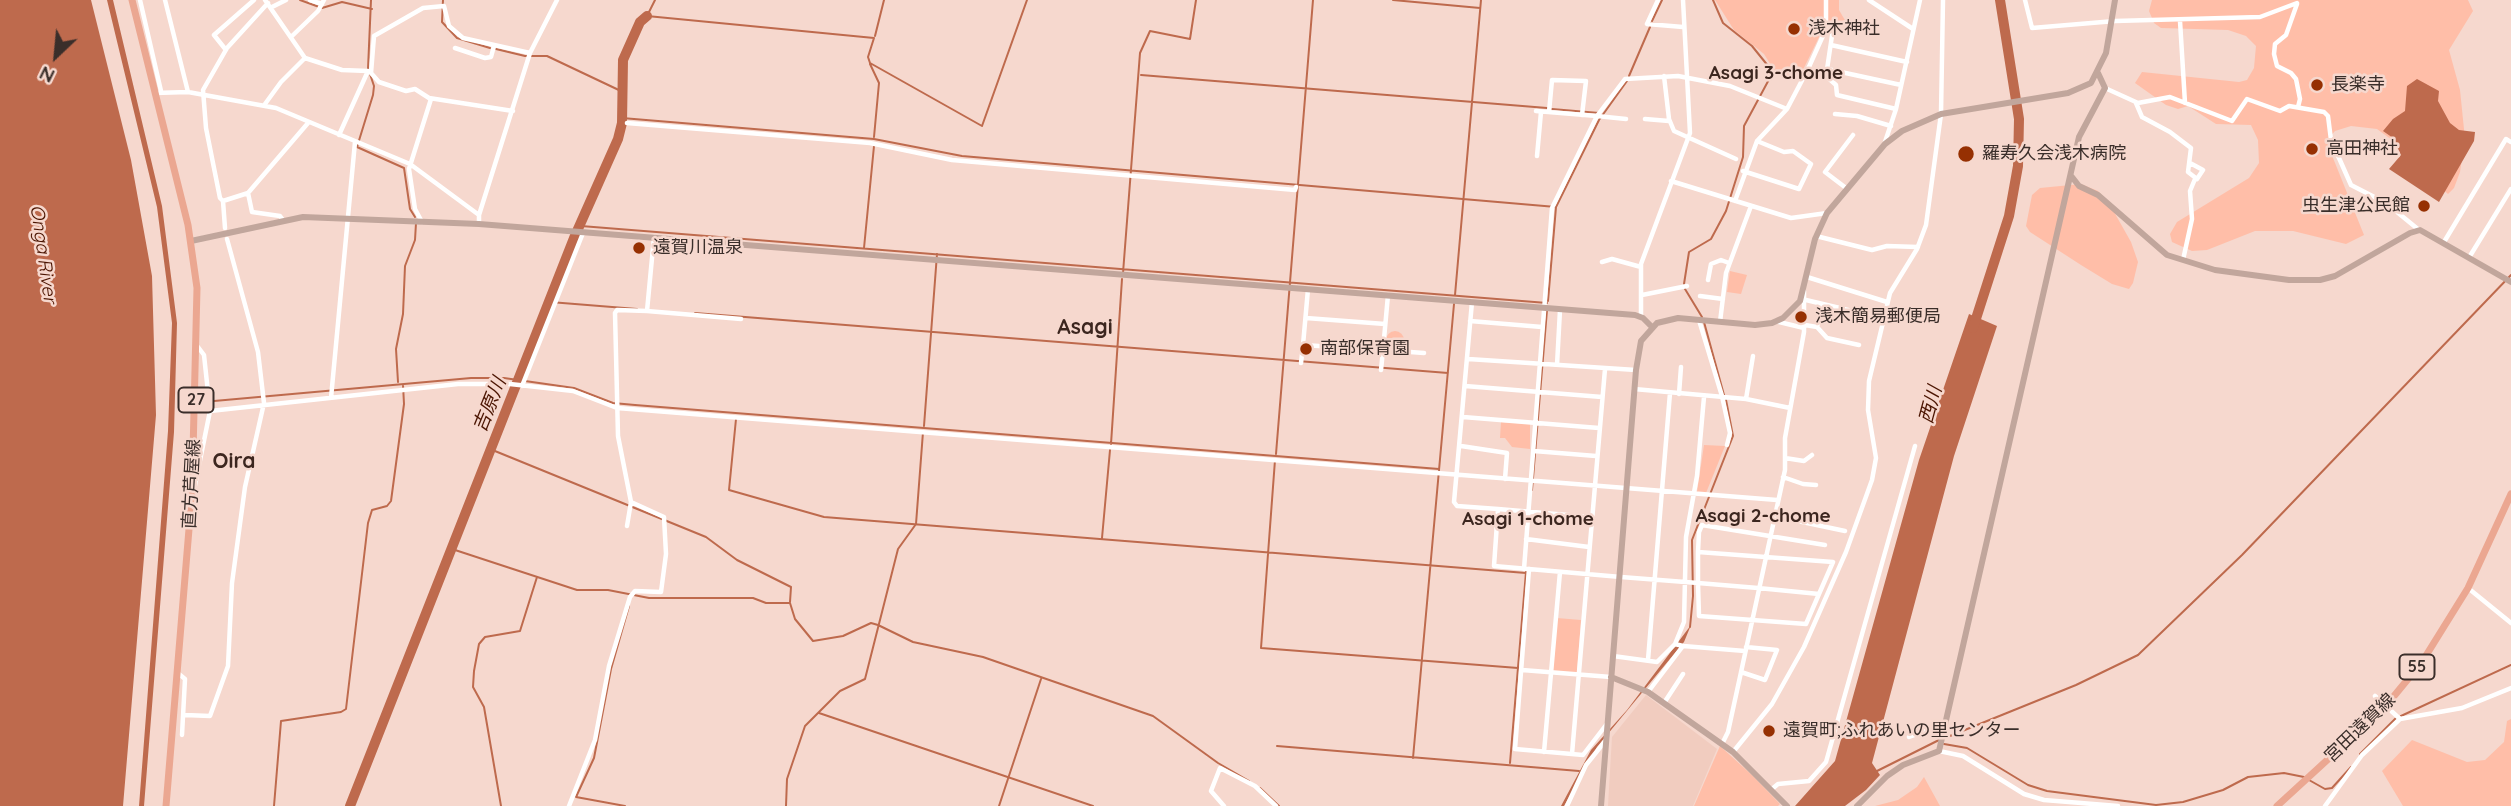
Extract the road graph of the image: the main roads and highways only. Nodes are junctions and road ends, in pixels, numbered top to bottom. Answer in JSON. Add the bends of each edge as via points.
{"nodes":[{"id":1,"x":132,"y":0,"type":"edge"},
{"id":2,"x":2511,"y":494,"type":"edge"},
{"id":3,"x":166,"y":806,"type":"edge"},
{"id":4,"x":2277,"y":806,"type":"edge"}],
"edges":[{"from":1,"to":3,"type":"main road","name":"直方芦屋線","number":"27","via":[[158,92],[197,288],[192,493]]},
{"from":2,"to":4,"type":"main road","name":"宮田遠賀線","number":"55","via":[[2468,588],[2421,662],[2385,707]]}]}
